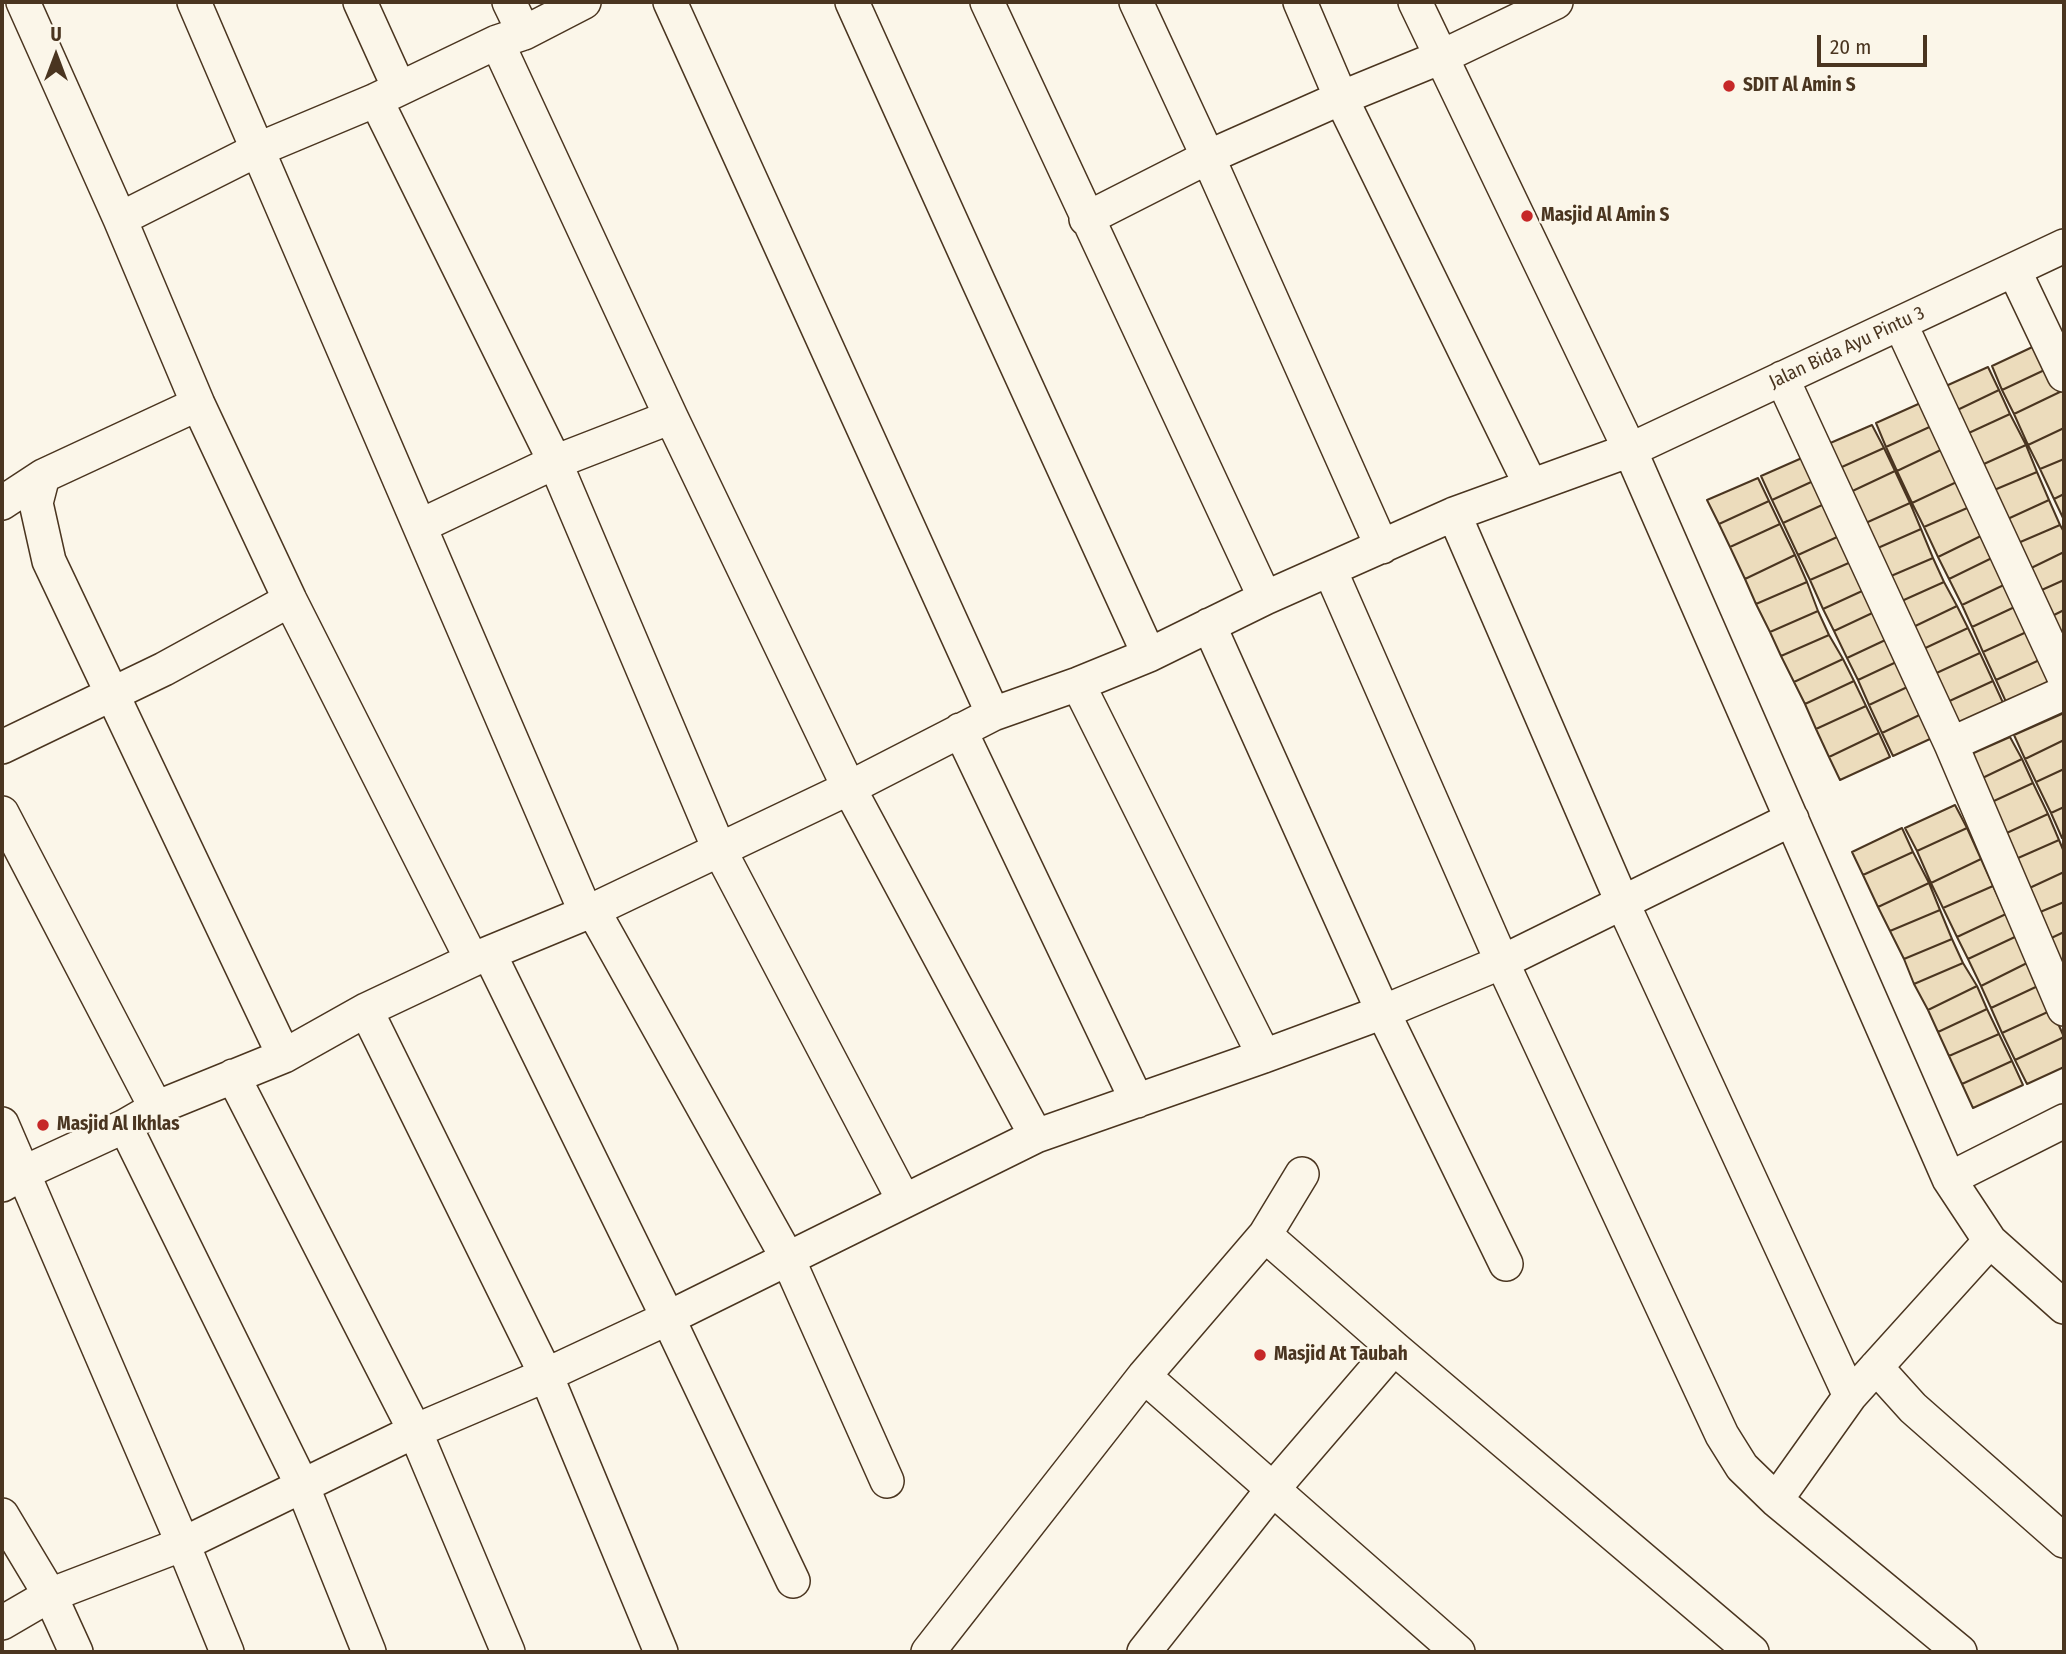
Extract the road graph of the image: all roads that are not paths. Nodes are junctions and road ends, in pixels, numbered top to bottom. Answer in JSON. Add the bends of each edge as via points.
{"nodes":[{"id":1,"x":23,"y":2,"type":"edge"},
{"id":2,"x":194,"y":2,"type":"edge"},
{"id":3,"x":360,"y":2,"type":"edge"},
{"id":4,"x":509,"y":2,"type":"edge"},
{"id":5,"x":584,"y":2,"type":"edge"},
{"id":6,"x":670,"y":2,"type":"edge"},
{"id":7,"x":852,"y":2,"type":"edge"},
{"id":8,"x":986,"y":2,"type":"edge"},
{"id":9,"x":1136,"y":2,"type":"edge"},
{"id":10,"x":1300,"y":2,"type":"edge"},
{"id":11,"x":1415,"y":2,"type":"edge"},
{"id":12,"x":1556,"y":2,"type":"edge"},
{"id":13,"x":510,"y":37,"type":"junction"},
{"id":14,"x":1441,"y":57,"type":"junction"},
{"id":15,"x":387,"y":94,"type":"junction"},
{"id":16,"x":1341,"y":98,"type":"junction"},
{"id":17,"x":259,"y":149,"type":"junction"},
{"id":18,"x":1208,"y":158,"type":"junction"},
{"id":19,"x":120,"y":219,"type":"junction"},
{"id":20,"x":1086,"y":219,"type":"junction"},
{"id":21,"x":2064,"y":246,"type":"edge"},
{"id":22,"x":2014,"y":270,"type":"junction"},
{"id":23,"x":1900,"y":323,"type":"junction"},
{"id":24,"x":2064,"y":375,"type":"edge"},
{"id":25,"x":1782,"y":379,"type":"junction"},
{"id":26,"x":198,"y":404,"type":"junction"},
{"id":27,"x":671,"y":416,"type":"junction"},
{"id":28,"x":1630,"y":450,"type":"junction"},
{"id":29,"x":555,"y":462,"type":"junction"},
{"id":30,"x":43,"y":475,"type":"junction"},
{"id":31,"x":1531,"y":486,"type":"junction"},
{"id":32,"x":2,"y":503,"type":"edge"},
{"id":33,"x":1454,"y":514,"type":"junction"},
{"id":34,"x":420,"y":526,"type":"junction"},
{"id":35,"x":1382,"y":547,"type":"junction"},
{"id":36,"x":1330,"y":570,"type":"junction"},
{"id":37,"x":1265,"y":598,"type":"junction"},
{"id":38,"x":290,"y":600,"type":"junction"},
{"id":39,"x":1209,"y":625,"type":"junction"},
{"id":40,"x":1149,"y":655,"type":"junction"},
{"id":41,"x":1078,"y":684,"type":"junction"},
{"id":42,"x":2063,"y":692,"type":"edge"},
{"id":43,"x":111,"y":695,"type":"junction"},
{"id":44,"x":993,"y":714,"type":"junction"},
{"id":45,"x":960,"y":730,"type":"junction"},
{"id":46,"x":6,"y":735,"type":"edge"},
{"id":47,"x":1951,"y":744,"type":"junction"},
{"id":48,"x":849,"y":788,"type":"junction"},
{"id":49,"x":2,"y":813,"type":"edge"},
{"id":50,"x":1792,"y":819,"type":"junction"},
{"id":51,"x":719,"y":849,"type":"junction"},
{"id":52,"x":1623,"y":904,"type":"junction"},
{"id":53,"x":589,"y":911,"type":"junction"},
{"id":54,"x":480,"y":956,"type":"junction"},
{"id":55,"x":1502,"y":962,"type":"junction"},
{"id":56,"x":2064,"y":1009,"type":"edge"},
{"id":57,"x":366,"y":1010,"type":"junction"},
{"id":58,"x":1383,"y":1012,"type":"junction"},
{"id":59,"x":284,"y":1056,"type":"junction"},
{"id":60,"x":1264,"y":1056,"type":"junction"},
{"id":61,"x":233,"y":1076,"type":"junction"},
{"id":62,"x":1137,"y":1101,"type":"junction"},
{"id":63,"x":156,"y":1108,"type":"junction"},
{"id":64,"x":2064,"y":1121,"type":"edge"},
{"id":65,"x":2,"y":1124,"type":"edge"},
{"id":66,"x":125,"y":1126,"type":"junction"},
{"id":67,"x":1036,"y":1136,"type":"junction"},
{"id":68,"x":1301,"y":1174,"type":"dead end"},
{"id":69,"x":13,"y":1179,"type":"edge"},
{"id":70,"x":1949,"y":1179,"type":"junction"},
{"id":71,"x":904,"y":1201,"type":"junction"},
{"id":72,"x":1265,"y":1234,"type":"junction"},
{"id":73,"x":1990,"y":1241,"type":"junction"},
{"id":74,"x":788,"y":1259,"type":"junction"},
{"id":75,"x":1506,"y":1264,"type":"dead end"},
{"id":76,"x":2064,"y":1307,"type":"edge"},
{"id":77,"x":668,"y":1318,"type":"junction"},
{"id":78,"x":1394,"y":1348,"type":"junction"},
{"id":79,"x":1876,"y":1367,"type":"junction"},
{"id":80,"x":546,"y":1374,"type":"junction"},
{"id":81,"x":1144,"y":1376,"type":"junction"},
{"id":82,"x":1850,"y":1396,"type":"junction"},
{"id":83,"x":415,"y":1431,"type":"junction"},
{"id":84,"x":887,"y":1481,"type":"dead end"},
{"id":85,"x":302,"y":1485,"type":"junction"},
{"id":86,"x":1272,"y":1490,"type":"junction"},
{"id":87,"x":1776,"y":1500,"type":"junction"},
{"id":88,"x":2,"y":1515,"type":"edge"},
{"id":89,"x":2064,"y":1541,"type":"edge"},
{"id":90,"x":183,"y":1544,"type":"junction"},
{"id":91,"x":793,"y":1581,"type":"dead end"},
{"id":92,"x":51,"y":1595,"type":"junction"},
{"id":93,"x":2,"y":1623,"type":"edge"},
{"id":94,"x":76,"y":1652,"type":"edge"},
{"id":95,"x":228,"y":1652,"type":"edge"},
{"id":96,"x":369,"y":1652,"type":"edge"},
{"id":97,"x":508,"y":1652,"type":"edge"},
{"id":98,"x":661,"y":1652,"type":"edge"},
{"id":99,"x":928,"y":1652,"type":"edge"},
{"id":100,"x":1144,"y":1652,"type":"edge"},
{"id":101,"x":1458,"y":1652,"type":"edge"},
{"id":102,"x":1752,"y":1652,"type":"edge"},
{"id":103,"x":1960,"y":1652,"type":"edge"}],
"edges":[{"from":1,"to":19,"type":"street"},
{"from":2,"to":17,"type":"street"},
{"from":3,"to":15,"type":"street"},
{"from":4,"to":13,"type":"street"},
{"from":5,"to":13,"type":"street"},
{"from":6,"to":44,"type":"street"},
{"from":7,"to":40,"type":"street"},
{"from":8,"to":20,"type":"street"},
{"from":9,"to":18,"type":"street"},
{"from":10,"to":16,"type":"street"},
{"from":11,"to":14,"type":"street"},
{"from":12,"to":14,"type":"street"},
{"from":13,"to":15,"type":"street"},
{"from":13,"to":27,"type":"street"},
{"from":14,"to":16,"type":"street"},
{"from":14,"to":28,"type":"street"},
{"from":15,"to":17,"type":"street"},
{"from":15,"to":29,"type":"street"},
{"from":16,"to":18,"type":"street"},
{"from":16,"to":31,"type":"street"},
{"from":17,"to":19,"type":"street"},
{"from":17,"to":34,"type":"street"},
{"from":18,"to":20,"type":"street"},
{"from":18,"to":35,"type":"street"},
{"from":19,"to":26,"type":"street"},
{"from":20,"to":37,"type":"street"},
{"from":21,"to":22,"type":"street","name":"Jalan Bida Ayu Pintu 3"},
{"from":22,"to":23,"type":"street","name":"Jalan Bida Ayu Pintu 3"},
{"from":22,"to":24,"type":"street"},
{"from":23,"to":25,"type":"street","name":"Jalan Bida Ayu Pintu 3"},
{"from":23,"to":42,"type":"street"},
{"from":25,"to":28,"type":"street","name":"Jalan Bida Ayu Pintu 3"},
{"from":25,"to":47,"type":"street"},
{"from":26,"to":30,"type":"street"},
{"from":26,"to":38,"type":"street"},
{"from":27,"to":29,"type":"street"},
{"from":27,"to":48,"type":"street"},
{"from":28,"to":31,"type":"street","name":"Jalan Bida Ayu Pintu 3"},
{"from":28,"to":50,"type":"street"},
{"from":29,"to":34,"type":"street"},
{"from":29,"to":51,"type":"street"},
{"from":30,"to":32,"type":"street"},
{"from":30,"to":43,"type":"street","via":[[36,503],[49,562]]},
{"from":31,"to":33,"type":"street","name":"Jalan Bida Ayu Pintu 3"},
{"from":33,"to":35,"type":"street","name":"Jalan Bida Ayu Pintu 3"},
{"from":33,"to":52,"type":"street"},
{"from":34,"to":53,"type":"street"},
{"from":35,"to":36,"type":"street","name":"Jalan Bida Ayu Pintu 3"},
{"from":36,"to":37,"type":"street","name":"Jalan Bida Ayu Pintu 3"},
{"from":36,"to":55,"type":"street"},
{"from":37,"to":39,"type":"street","name":"Jalan Bida Ayu Pintu 3"},
{"from":38,"to":43,"type":"street"},
{"from":38,"to":54,"type":"street"},
{"from":39,"to":40,"type":"street","name":"Jalan Bida Ayu Pintu 3"},
{"from":39,"to":58,"type":"street"},
{"from":40,"to":41,"type":"street","name":"Jalan Bida Ayu Pintu 3"},
{"from":41,"to":44,"type":"street","name":"Jalan Bida Ayu Pintu 3"},
{"from":41,"to":60,"type":"street"},
{"from":42,"to":47,"type":"street"},
{"from":43,"to":46,"type":"street"},
{"from":43,"to":59,"type":"street"},
{"from":44,"to":45,"type":"street","name":"Jalan Bida Ayu Pintu 3"},
{"from":45,"to":48,"type":"street","name":"Jalan Bida Ayu Pintu 3"},
{"from":45,"to":62,"type":"street"},
{"from":47,"to":56,"type":"street"},
{"from":48,"to":51,"type":"street","name":"Jalan Bida Ayu Pintu 3"},
{"from":48,"to":67,"type":"street"},
{"from":49,"to":63,"type":"street"},
{"from":50,"to":52,"type":"street"},
{"from":50,"to":70,"type":"street"},
{"from":51,"to":53,"type":"street","name":"Jalan Bida Ayu Pintu 3"},
{"from":51,"to":71,"type":"street"},
{"from":52,"to":55,"type":"street"},
{"from":52,"to":82,"type":"street"},
{"from":53,"to":54,"type":"street","name":"Jalan Bida Ayu Pintu 3"},
{"from":53,"to":74,"type":"street"},
{"from":54,"to":57,"type":"street","name":"Jalan Bida Ayu Pintu 3"},
{"from":54,"to":77,"type":"street"},
{"from":55,"to":58,"type":"street"},
{"from":55,"to":87,"type":"street","via":[[1722,1435],[1742,1467]]},
{"from":57,"to":59,"type":"street","name":"Jalan Bida Ayu Pintu 3"},
{"from":57,"to":80,"type":"street"},
{"from":58,"to":60,"type":"street"},
{"from":58,"to":75,"type":"street"},
{"from":59,"to":61,"type":"street","name":"Jalan Bida Ayu Pintu 3"},
{"from":60,"to":62,"type":"street"},
{"from":61,"to":63,"type":"street","name":"Jalan Bida Ayu Pintu 3"},
{"from":61,"to":83,"type":"street"},
{"from":62,"to":67,"type":"street"},
{"from":63,"to":66,"type":"street","name":"Jalan Bida Ayu Pintu 3"},
{"from":64,"to":70,"type":"street"},
{"from":65,"to":69,"type":"street"},
{"from":66,"to":69,"type":"street","name":"Jalan Bida Ayu Pintu 3"},
{"from":66,"to":85,"type":"street"},
{"from":67,"to":71,"type":"street"},
{"from":68,"to":72,"type":"street"},
{"from":69,"to":90,"type":"street"},
{"from":70,"to":73,"type":"street"},
{"from":71,"to":74,"type":"street"},
{"from":72,"to":78,"type":"street"},
{"from":72,"to":81,"type":"street"},
{"from":73,"to":76,"type":"street"},
{"from":73,"to":79,"type":"street"},
{"from":74,"to":77,"type":"street"},
{"from":74,"to":84,"type":"street"},
{"from":77,"to":80,"type":"street"},
{"from":77,"to":91,"type":"street"},
{"from":78,"to":86,"type":"street"},
{"from":78,"to":102,"type":"street"},
{"from":79,"to":82,"type":"street"},
{"from":79,"to":89,"type":"street","via":[[1913,1408]]},
{"from":80,"to":83,"type":"street"},
{"from":80,"to":98,"type":"street"},
{"from":81,"to":86,"type":"street"},
{"from":81,"to":99,"type":"street"},
{"from":82,"to":87,"type":"street"},
{"from":83,"to":85,"type":"street"},
{"from":83,"to":97,"type":"street"},
{"from":85,"to":90,"type":"street"},
{"from":85,"to":96,"type":"street"},
{"from":86,"to":100,"type":"street"},
{"from":86,"to":101,"type":"street"},
{"from":87,"to":103,"type":"street"},
{"from":88,"to":92,"type":"street"},
{"from":90,"to":92,"type":"street"},
{"from":90,"to":95,"type":"street"},
{"from":92,"to":93,"type":"street"},
{"from":92,"to":94,"type":"street"}]}
